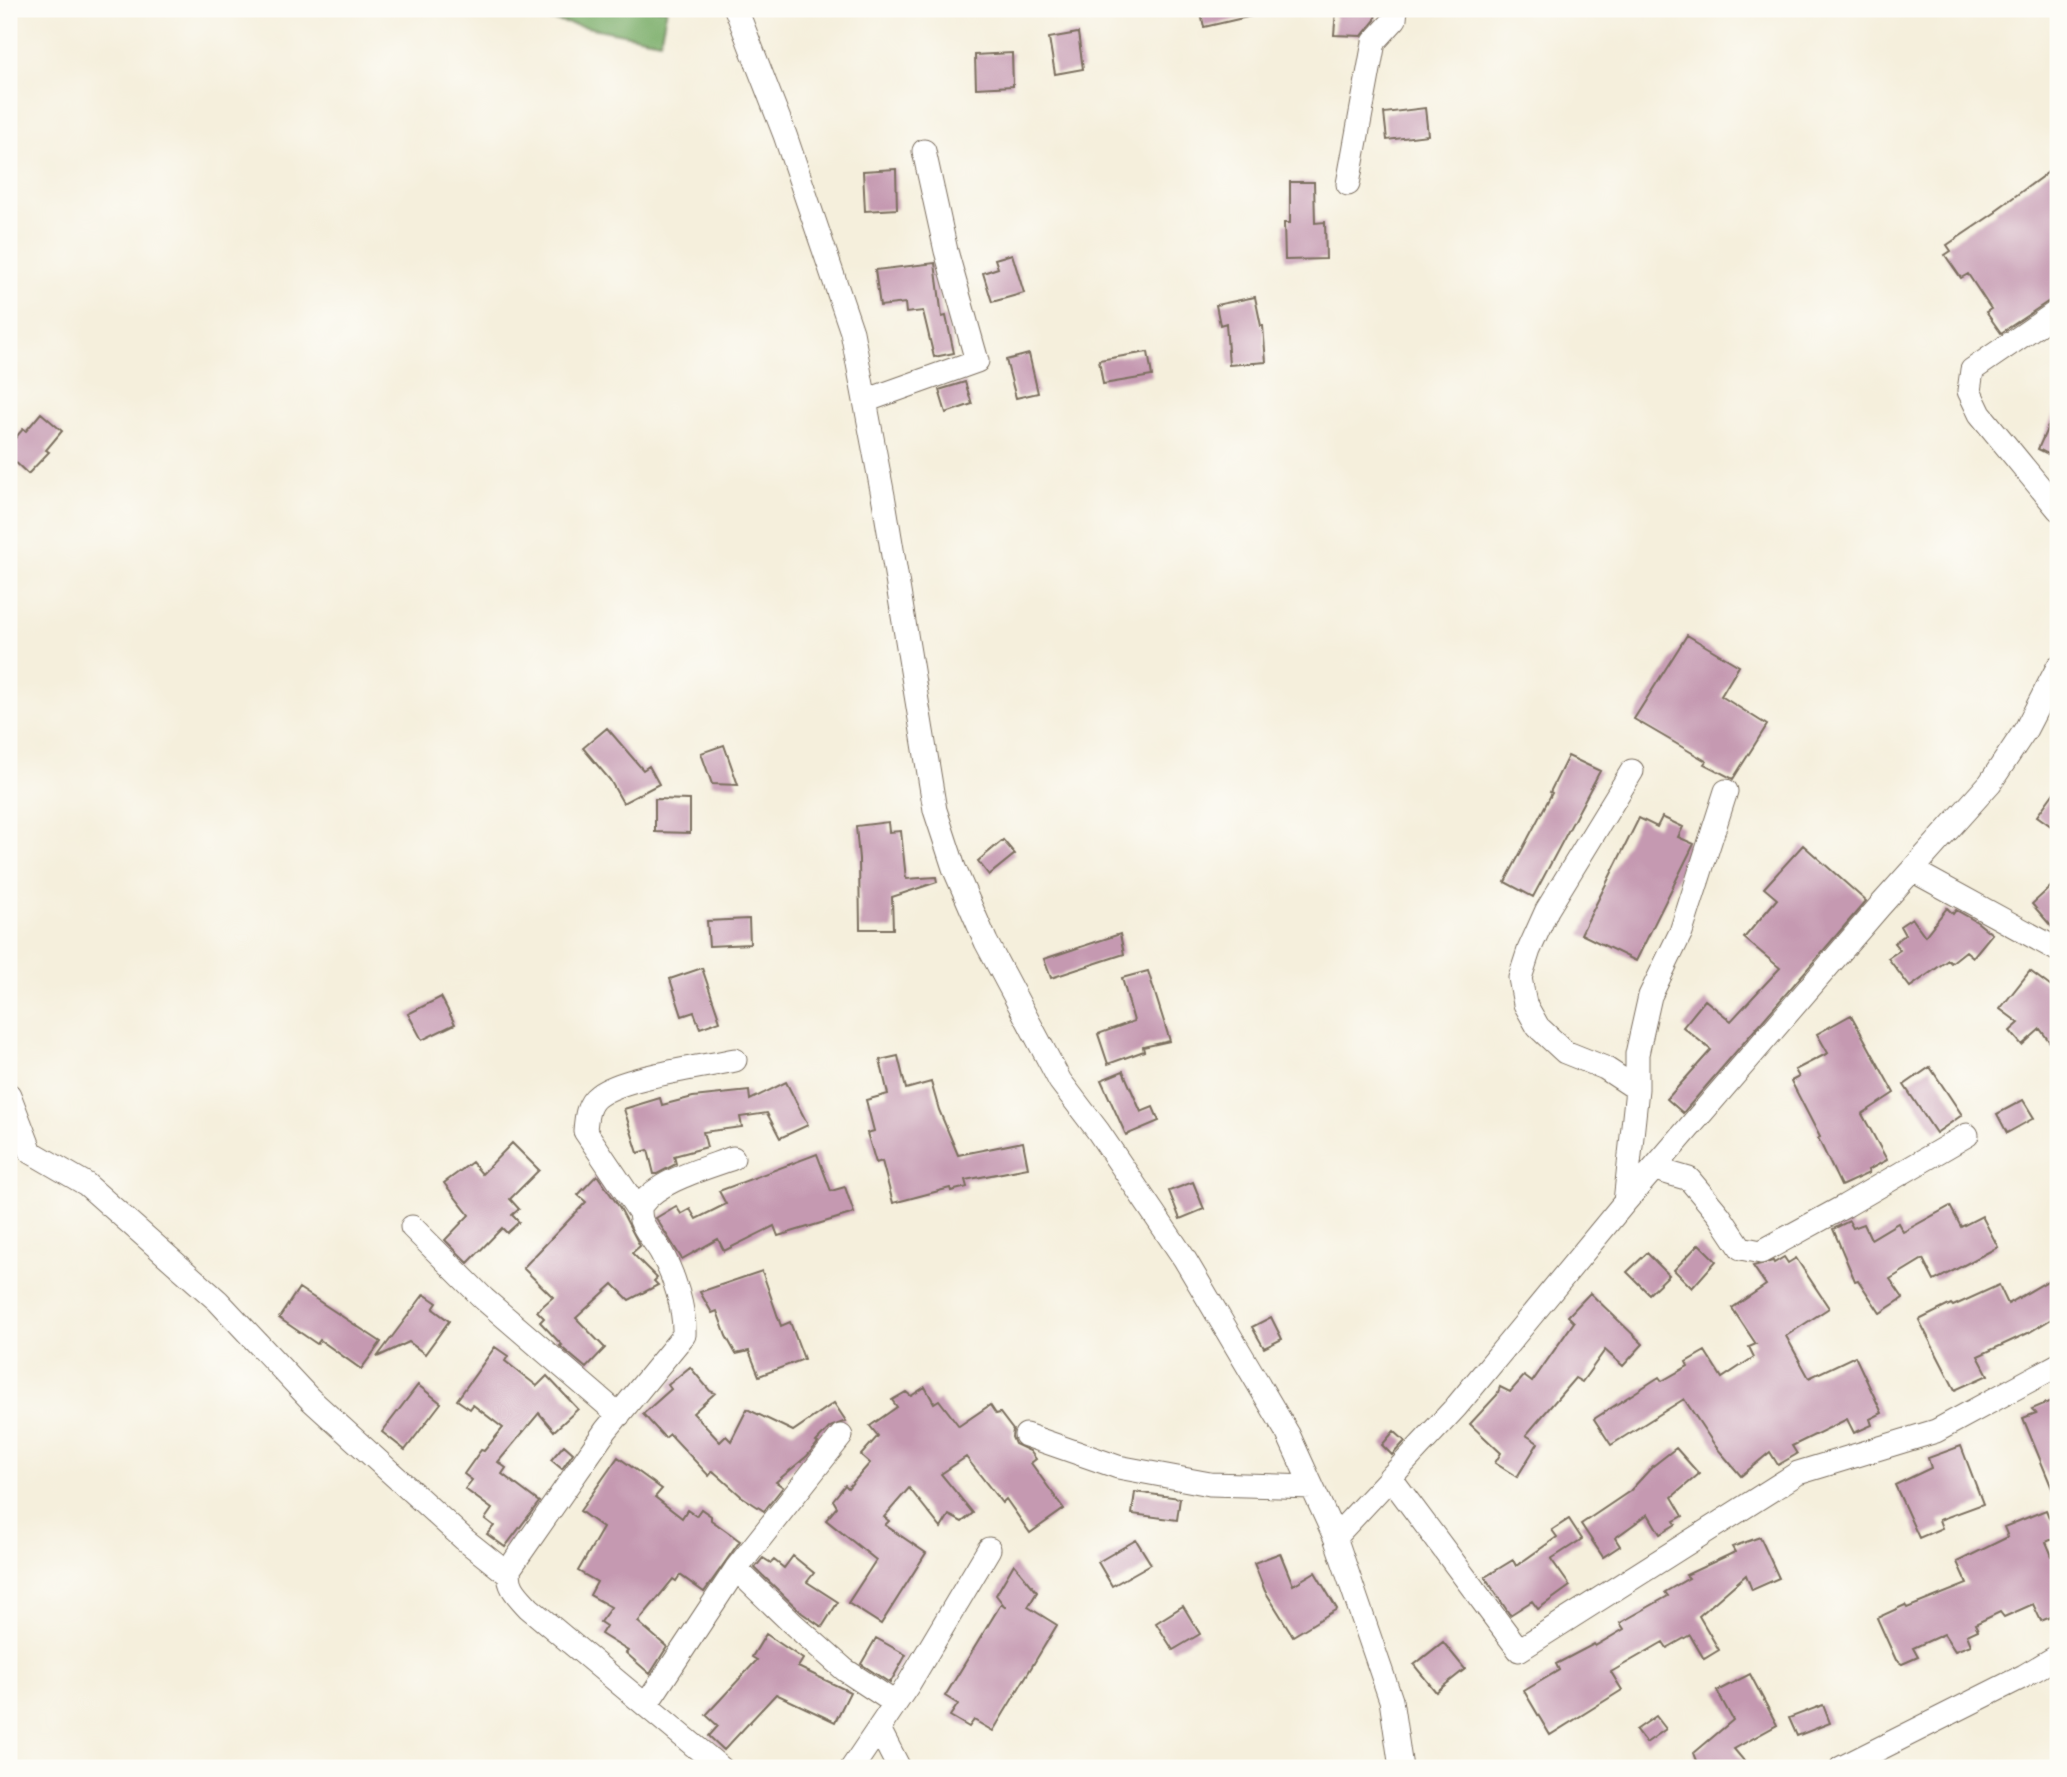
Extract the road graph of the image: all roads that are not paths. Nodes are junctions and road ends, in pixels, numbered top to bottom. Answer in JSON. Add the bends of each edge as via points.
{"nodes":[{"id":1,"x":736,"y":9,"type":"edge"},
{"id":2,"x":1396,"y":9,"type":"edge"},
{"id":3,"x":924,"y":151,"type":"dead end"},
{"id":4,"x":1348,"y":184,"type":"dead end"},
{"id":5,"x":2058,"y":311,"type":"edge"},
{"id":6,"x":865,"y":401,"type":"junction"},
{"id":7,"x":2058,"y":509,"type":"edge"},
{"id":8,"x":2058,"y":667,"type":"edge"},
{"id":9,"x":1632,"y":771,"type":"dead end"},
{"id":10,"x":1726,"y":791,"type":"dead end"},
{"id":11,"x":1912,"y":870,"type":"junction"},
{"id":12,"x":2058,"y":950,"type":"edge"},
{"id":13,"x":735,"y":1060,"type":"dead end"},
{"id":14,"x":1637,"y":1089,"type":"junction"},
{"id":15,"x":9,"y":1095,"type":"edge"},
{"id":16,"x":1968,"y":1135,"type":"dead end"},
{"id":17,"x":733,"y":1158,"type":"dead end"},
{"id":18,"x":1655,"y":1169,"type":"junction"},
{"id":19,"x":1625,"y":1202,"type":"junction"},
{"id":20,"x":639,"y":1211,"type":"junction"},
{"id":21,"x":412,"y":1227,"type":"dead end"},
{"id":22,"x":2058,"y":1365,"type":"edge"},
{"id":23,"x":619,"y":1415,"type":"junction"},
{"id":24,"x":1026,"y":1435,"type":"dead end"},
{"id":25,"x":841,"y":1436,"type":"dead end"},
{"id":26,"x":1390,"y":1477,"type":"junction"},
{"id":27,"x":1312,"y":1487,"type":"junction"},
{"id":28,"x":1335,"y":1536,"type":"junction"},
{"id":29,"x":989,"y":1549,"type":"dead end"},
{"id":30,"x":736,"y":1569,"type":"junction"},
{"id":31,"x":509,"y":1575,"type":"junction"},
{"id":32,"x":2058,"y":1656,"type":"edge"},
{"id":33,"x":895,"y":1703,"type":"junction"},
{"id":34,"x":646,"y":1705,"type":"junction"},
{"id":35,"x":879,"y":1728,"type":"junction"},
{"id":36,"x":721,"y":1768,"type":"edge"},
{"id":37,"x":852,"y":1768,"type":"edge"},
{"id":38,"x":899,"y":1768,"type":"edge"},
{"id":39,"x":1401,"y":1768,"type":"edge"},
{"id":40,"x":1841,"y":1768,"type":"edge"}],
"edges":[{"from":1,"to":6,"type":"street","via":[[785,135],[852,332]]},
{"from":2,"to":4,"type":"street","via":[[1395,19],[1374,42]]},
{"from":3,"to":6,"type":"street","via":[[977,361]]},
{"from":5,"to":7,"type":"street","via":[[1972,370],[1969,391],[1980,414]]},
{"from":6,"to":27,"type":"street","via":[[935,810],[954,868],[986,942],[1060,1081],[1184,1258],[1288,1434]]},
{"from":8,"to":11,"type":"street","via":[[2026,729],[1990,783]]},
{"from":9,"to":14,"type":"street","via":[[1547,910],[1520,978],[1525,1004],[1538,1027],[1565,1052],[1605,1068]]},
{"from":10,"to":14,"type":"street","via":[[1681,932],[1650,996],[1637,1054]]},
{"from":11,"to":12,"type":"street"},
{"from":11,"to":18,"type":"street"},
{"from":13,"to":20,"type":"street","via":[[622,1084],[596,1097],[586,1113],[585,1131]]},
{"from":14,"to":19,"type":"street"},
{"from":15,"to":31,"type":"street","via":[[31,1152],[86,1184],[218,1301],[310,1399]]},
{"from":16,"to":18,"type":"street","via":[[1760,1252],[1741,1248],[1689,1179]]},
{"from":17,"to":20,"type":"street","via":[[670,1182]]},
{"from":18,"to":19,"type":"street"},
{"from":19,"to":26,"type":"street","via":[[1457,1407]]},
{"from":20,"to":23,"type":"street","via":[[665,1259],[685,1325],[684,1335]]},
{"from":21,"to":23,"type":"street","via":[[484,1299]]},
{"from":22,"to":26,"type":"street","via":[[1936,1430],[1798,1473],[1519,1650]]},
{"from":23,"to":31,"type":"street"},
{"from":24,"to":27,"type":"street","via":[[1118,1467],[1210,1484]]},
{"from":25,"to":30,"type":"street"},
{"from":26,"to":28,"type":"street"},
{"from":27,"to":28,"type":"street"},
{"from":28,"to":39,"type":"street","via":[[1391,1700]]},
{"from":29,"to":33,"type":"street"},
{"from":30,"to":33,"type":"street","via":[[845,1670]]},
{"from":30,"to":34,"type":"street"},
{"from":31,"to":34,"type":"street","via":[[514,1592],[528,1608]]},
{"from":32,"to":40,"type":"street"},
{"from":33,"to":35,"type":"street"},
{"from":34,"to":36,"type":"street"},
{"from":35,"to":37,"type":"street"},
{"from":35,"to":38,"type":"street"}]}
